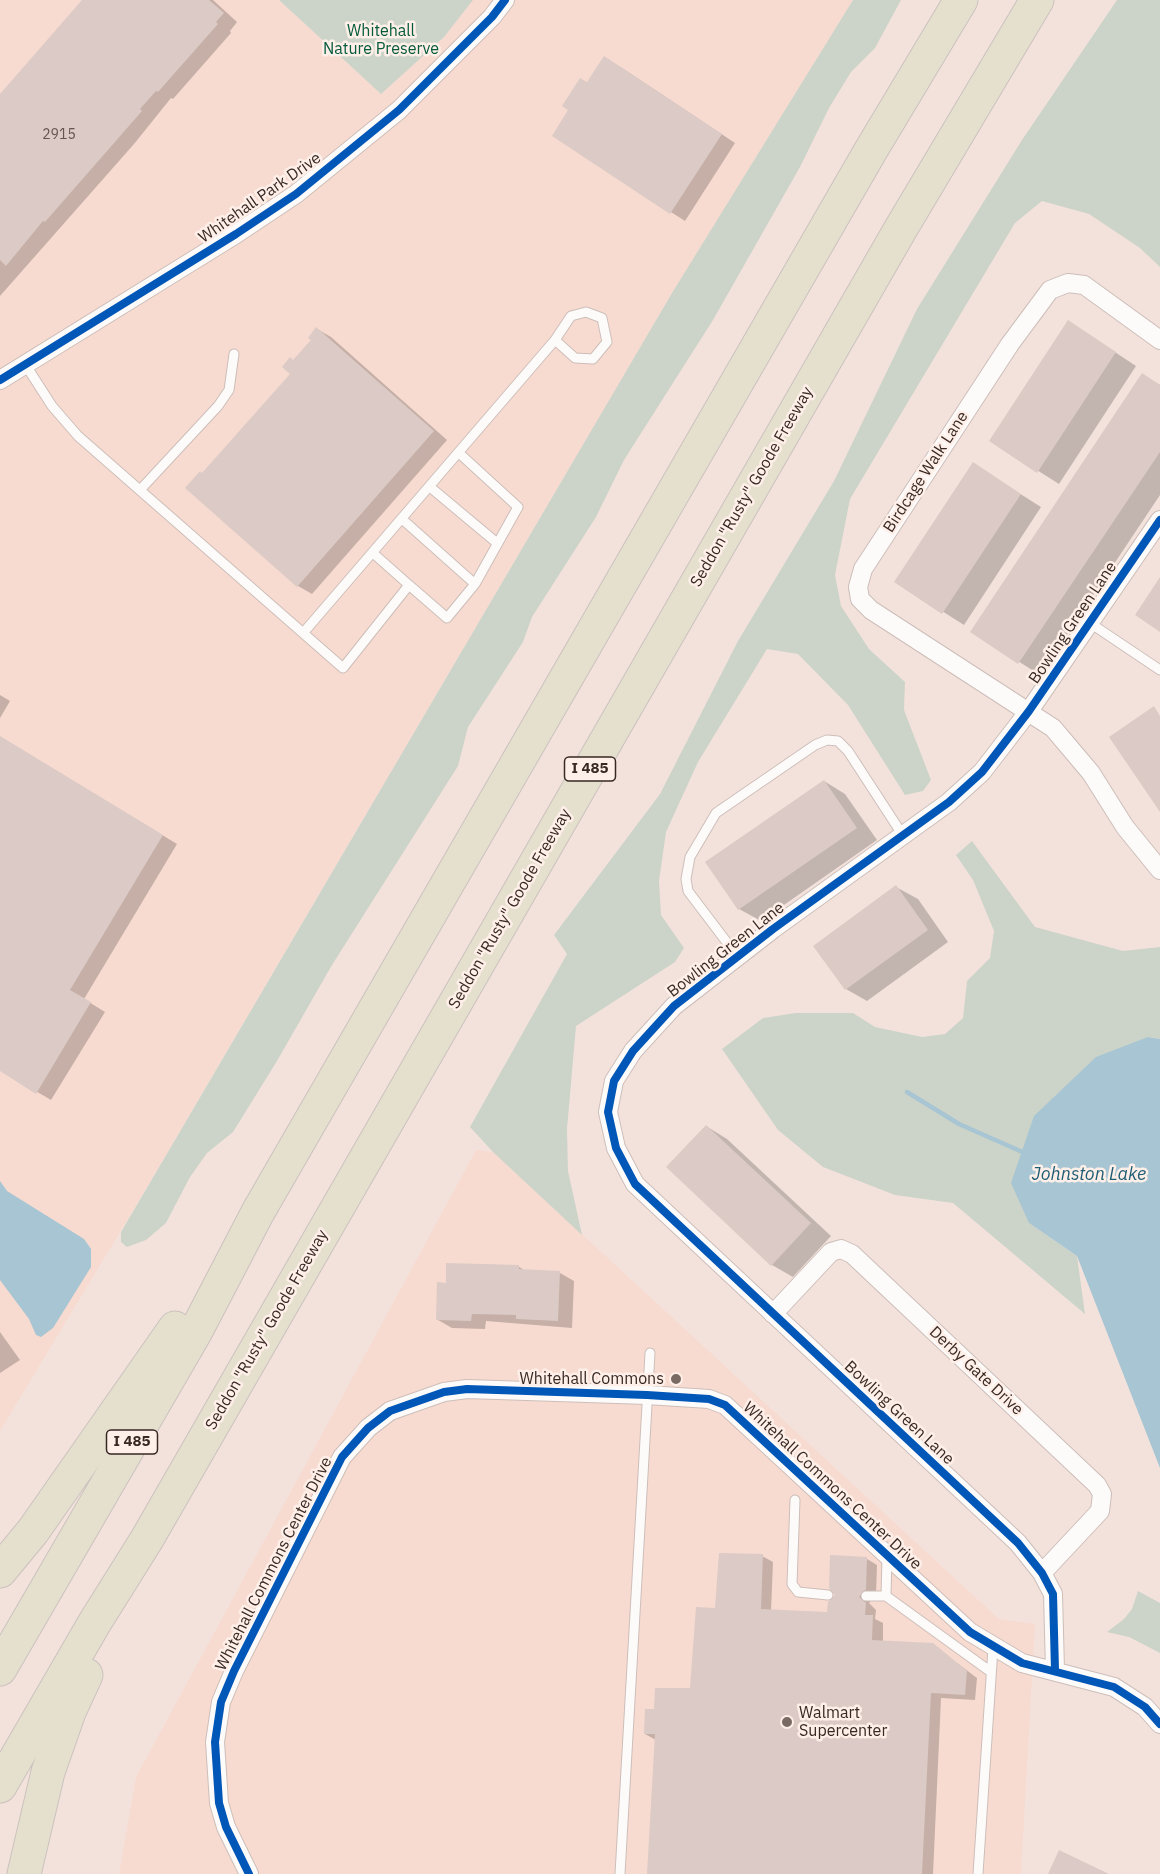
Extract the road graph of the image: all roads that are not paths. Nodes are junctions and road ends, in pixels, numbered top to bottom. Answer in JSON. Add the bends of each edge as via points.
{"nodes":[{"id":1,"x":505,"y":0,"type":"edge"},
{"id":2,"x":961,"y":0,"type":"edge"},
{"id":3,"x":1037,"y":0,"type":"edge"},
{"id":4,"x":555,"y":340,"type":"junction"},
{"id":5,"x":1160,"y":340,"type":"edge"},
{"id":6,"x":234,"y":354,"type":"dead end"},
{"id":7,"x":25,"y":364,"type":"junction"},
{"id":8,"x":0,"y":380,"type":"edge"},
{"id":9,"x":459,"y":453,"type":"junction"},
{"id":10,"x":430,"y":487,"type":"junction"},
{"id":11,"x":140,"y":490,"type":"junction"},
{"id":12,"x":402,"y":519,"type":"junction"},
{"id":13,"x":1160,"y":520,"type":"edge"},
{"id":14,"x":497,"y":543,"type":"junction"},
{"id":15,"x":373,"y":553,"type":"junction"},
{"id":16,"x":475,"y":584,"type":"junction"},
{"id":17,"x":409,"y":585,"type":"junction"},
{"id":18,"x":1090,"y":622,"type":"junction"},
{"id":19,"x":304,"y":632,"type":"junction"},
{"id":20,"x":1160,"y":670,"type":"edge"},
{"id":21,"x":1029,"y":711,"type":"junction"},
{"id":22,"x":903,"y":834,"type":"junction"},
{"id":23,"x":1160,"y":870,"type":"edge"},
{"id":24,"x":738,"y":957,"type":"junction"},
{"id":25,"x":258,"y":1212,"type":"junction"},
{"id":26,"x":773,"y":1314,"type":"junction"},
{"id":27,"x":650,"y":1353,"type":"dead end"},
{"id":28,"x":647,"y":1395,"type":"junction"},
{"id":29,"x":795,"y":1500,"type":"dead end"},
{"id":30,"x":147,"y":1539,"type":"junction"},
{"id":31,"x":887,"y":1554,"type":"junction"},
{"id":32,"x":0,"y":1571,"type":"edge"},
{"id":33,"x":1042,"y":1573,"type":"junction"},
{"id":34,"x":828,"y":1595,"type":"dead end"},
{"id":35,"x":866,"y":1596,"type":"dead end"},
{"id":36,"x":886,"y":1596,"type":"junction"},
{"id":37,"x":993,"y":1648,"type":"junction"},
{"id":38,"x":0,"y":1669,"type":"edge"},
{"id":39,"x":1055,"y":1670,"type":"junction"},
{"id":40,"x":991,"y":1672,"type":"junction"},
{"id":41,"x":1160,"y":1724,"type":"edge"},
{"id":42,"x":0,"y":1786,"type":"edge"},
{"id":43,"x":24,"y":1874,"type":"edge"},
{"id":44,"x":249,"y":1874,"type":"edge"},
{"id":45,"x":620,"y":1874,"type":"edge"},
{"id":46,"x":978,"y":1874,"type":"edge"}],
"edges":[{"from":1,"to":7,"type":"street","name":"Whitehall Park Drive","via":[[399,110],[296,194]]},
{"from":2,"to":25,"type":"highway","number":"I 485"},
{"from":3,"to":30,"type":"highway","name":"Seddon \"Rusty\" Goode Freeway","number":"I 485","via":[[894,240]]},
{"from":4,"to":4,"type":"lane","via":[[575,358],[592,359],[607,342],[602,318],[586,312],[571,316]]},
{"from":4,"to":9,"type":"lane"},
{"from":5,"to":21,"type":"street","name":"Birdcage Walk Lane","via":[[1084,285],[1068,283],[1050,290],[1010,344],[863,569],[858,587],[860,599],[871,610]]},
{"from":6,"to":11,"type":"lane","via":[[229,390],[218,406]]},
{"from":7,"to":8,"type":"street","name":"Whitehall Park Drive"},
{"from":7,"to":11,"type":"lane","via":[[52,406],[78,436]]},
{"from":9,"to":10,"type":"lane"},
{"from":9,"to":14,"type":"lane","via":[[518,507]]},
{"from":10,"to":12,"type":"lane"},
{"from":10,"to":14,"type":"lane"},
{"from":11,"to":19,"type":"lane"},
{"from":12,"to":15,"type":"lane"},
{"from":12,"to":16,"type":"lane"},
{"from":13,"to":18,"type":"street","name":"Bowling Green Lane"},
{"from":14,"to":16,"type":"lane"},
{"from":15,"to":17,"type":"lane"},
{"from":15,"to":19,"type":"lane"},
{"from":16,"to":17,"type":"lane","via":[[447,618]]},
{"from":17,"to":19,"type":"lane","via":[[343,668]]},
{"from":18,"to":20,"type":"lane"},
{"from":18,"to":21,"type":"street","name":"Bowling Green Lane"},
{"from":21,"to":22,"type":"street","name":"Bowling Green Lane","via":[[982,772]]},
{"from":21,"to":23,"type":"street","via":[[1053,728],[1091,773],[1125,827]]},
{"from":22,"to":24,"type":"street","name":"Bowling Green Lane"},
{"from":22,"to":24,"type":"lane","via":[[838,741],[815,745],[716,813],[690,857],[688,891]]},
{"from":24,"to":26,"type":"street","name":"Bowling Green Lane","via":[[674,1006],[633,1051],[614,1082],[608,1112],[616,1148],[635,1184]]},
{"from":25,"to":32,"type":"highway","via":[[33,1531]]},
{"from":25,"to":38,"type":"highway","number":"I 485","via":[[196,1330]]},
{"from":26,"to":33,"type":"street","name":"Bowling Green Lane","via":[[1018,1543]]},
{"from":26,"to":33,"type":"street","name":"Derby Gate Drive","via":[[831,1252],[841,1249],[852,1254],[1096,1485],[1102,1494],[1100,1511]]},
{"from":27,"to":28,"type":"lane"},
{"from":28,"to":31,"type":"street","name":"Whitehall Commons Center Drive","via":[[709,1399],[725,1405]]},
{"from":28,"to":44,"type":"street","name":"Whitehall Commons Center Drive","via":[[467,1389],[444,1392],[390,1411],[342,1457],[221,1702],[215,1742],[219,1803]]},
{"from":28,"to":45,"type":"lane"},
{"from":29,"to":34,"type":"lane","via":[[792,1584],[798,1592]]},
{"from":30,"to":42,"type":"highway","name":"Seddon \"Rusty\" Goode Freeway","number":"I 485"},
{"from":30,"to":43,"type":"highway","via":[[69,1712],[36,1815]]},
{"from":31,"to":36,"type":"lane"},
{"from":31,"to":37,"type":"street","name":"Whitehall Commons Center Drive","via":[[970,1632]]},
{"from":33,"to":39,"type":"street","name":"Bowling Green Lane","via":[[1053,1594]]},
{"from":35,"to":36,"type":"lane"},
{"from":36,"to":40,"type":"lane"},
{"from":37,"to":39,"type":"street","name":"Whitehall Commons Center Drive","via":[[1022,1663]]},
{"from":37,"to":40,"type":"lane"},
{"from":39,"to":41,"type":"street","name":"Whitehall Commons Center Drive","via":[[1113,1687],[1145,1707]]},
{"from":40,"to":46,"type":"lane"}]}
